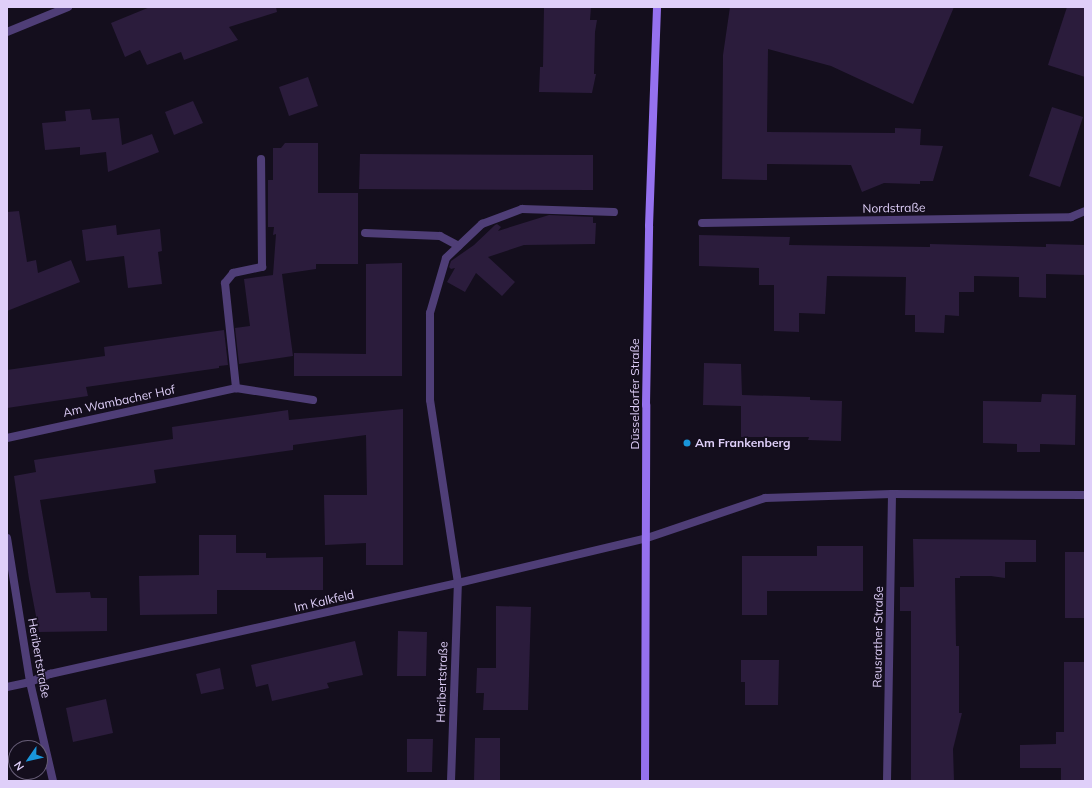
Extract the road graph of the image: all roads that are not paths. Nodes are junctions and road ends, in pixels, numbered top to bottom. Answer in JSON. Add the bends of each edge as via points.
{"nodes":[{"id":1,"x":68,"y":7,"type":"edge"},
{"id":2,"x":657,"y":7,"type":"edge"},
{"id":3,"x":7,"y":32,"type":"edge"},
{"id":4,"x":261,"y":159,"type":"dead end"},
{"id":5,"x":1085,"y":211,"type":"edge"},
{"id":6,"x":614,"y":212,"type":"dead end"},
{"id":7,"x":702,"y":224,"type":"dead end"},
{"id":8,"x":364,"y":233,"type":"dead end"},
{"id":9,"x":459,"y":246,"type":"junction"},
{"id":10,"x":236,"y":388,"type":"junction"},
{"id":11,"x":313,"y":400,"type":"dead end"},
{"id":12,"x":7,"y":438,"type":"edge"},
{"id":13,"x":892,"y":494,"type":"junction"},
{"id":14,"x":1085,"y":495,"type":"edge"},
{"id":15,"x":7,"y":538,"type":"edge"},
{"id":16,"x":647,"y":538,"type":"junction"},
{"id":17,"x":458,"y":583,"type":"junction"},
{"id":18,"x":30,"y":682,"type":"junction"},
{"id":19,"x":7,"y":687,"type":"edge"},
{"id":20,"x":53,"y":781,"type":"edge"},
{"id":21,"x":451,"y":781,"type":"edge"},
{"id":22,"x":645,"y":781,"type":"edge"},
{"id":23,"x":887,"y":781,"type":"edge"}],
"edges":[{"from":1,"to":3,"type":"street"},
{"from":2,"to":16,"type":"main road","name":"Düsseldorfer Straße","via":[[649,233]]},
{"from":4,"to":10,"type":"street","via":[[262,267],[233,273],[225,283]]},
{"from":5,"to":7,"type":"street","name":"Nordstraße","via":[[1071,217]]},
{"from":6,"to":9,"type":"street","via":[[522,209],[482,224]]},
{"from":8,"to":9,"type":"street","via":[[440,236]]},
{"from":9,"to":17,"type":"street","via":[[446,258],[430,312],[430,400]]},
{"from":10,"to":11,"type":"street","name":"Am Wambacher Hof"},
{"from":10,"to":12,"type":"street","name":"Am Wambacher Hof"},
{"from":13,"to":14,"type":"street"},
{"from":13,"to":16,"type":"street","via":[[766,498]]},
{"from":13,"to":23,"type":"street","name":"Reusrather Straße"},
{"from":15,"to":18,"type":"street","name":"Heribertstraße"},
{"from":16,"to":17,"type":"street","name":"Im Kalkfeld"},
{"from":16,"to":22,"type":"main road","name":"Düsseldorfer Straße"},
{"from":17,"to":18,"type":"street","name":"Im Kalkfeld","via":[[58,672]]},
{"from":17,"to":21,"type":"street","name":"Heribertstraße"},
{"from":18,"to":19,"type":"street","name":"Im Kalkfeld"},
{"from":18,"to":20,"type":"street","name":"Heribertstraße"}]}
